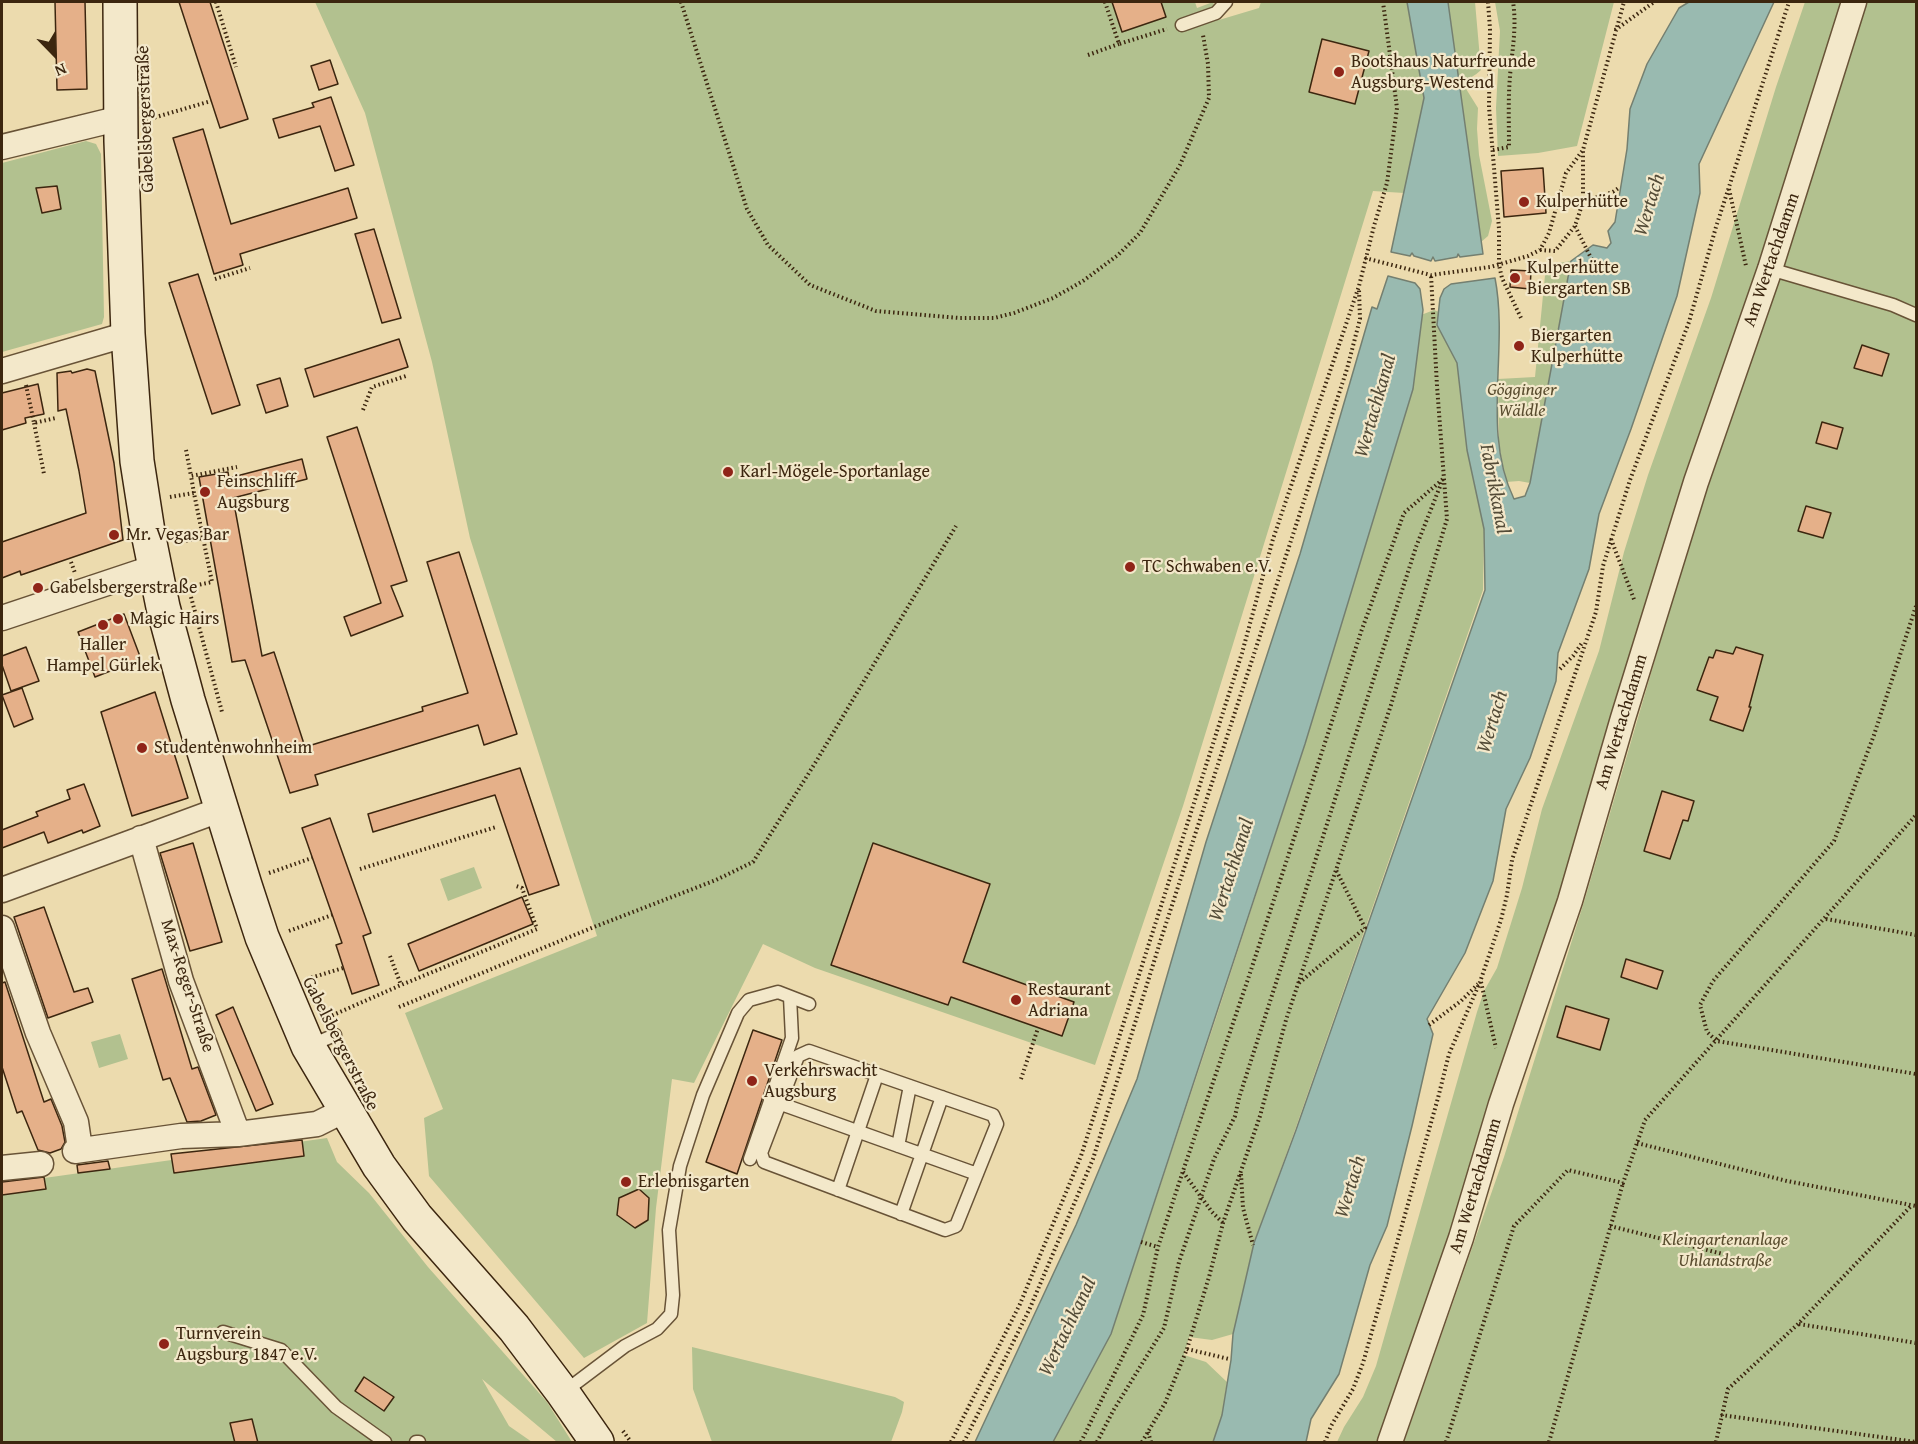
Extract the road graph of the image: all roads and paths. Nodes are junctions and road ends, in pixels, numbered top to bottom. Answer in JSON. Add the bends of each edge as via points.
{"nodes":[{"id":1,"x":120,"y":2,"type":"edge"},
{"id":2,"x":216,"y":2,"type":"edge"},
{"id":3,"x":681,"y":2,"type":"edge"},
{"id":4,"x":1105,"y":2,"type":"edge"},
{"id":5,"x":1226,"y":2,"type":"edge"},
{"id":6,"x":1383,"y":2,"type":"edge"},
{"id":7,"x":1488,"y":2,"type":"edge"},
{"id":8,"x":1513,"y":2,"type":"edge"},
{"id":9,"x":1624,"y":2,"type":"edge"},
{"id":10,"x":1654,"y":2,"type":"edge"},
{"id":11,"x":1789,"y":2,"type":"edge"},
{"id":12,"x":1854,"y":2,"type":"edge"},
{"id":13,"x":1200,"y":20,"type":"junction"},
{"id":14,"x":1182,"y":25,"type":"joint"},
{"id":15,"x":1615,"y":31,"type":"junction"},
{"id":16,"x":1119,"y":44,"type":"junction"},
{"id":17,"x":1088,"y":55,"type":"dead end"},
{"id":18,"x":236,"y":67,"type":"dead end"},
{"id":19,"x":211,"y":101,"type":"dead end"},
{"id":20,"x":141,"y":118,"type":"junction"},
{"id":21,"x":2,"y":147,"type":"edge"},
{"id":22,"x":1493,"y":150,"type":"junction"},
{"id":23,"x":1583,"y":150,"type":"junction"},
{"id":24,"x":1620,"y":187,"type":"dead end"},
{"id":25,"x":1729,"y":188,"type":"junction"},
{"id":26,"x":1583,"y":202,"type":"junction"},
{"id":27,"x":1575,"y":226,"type":"junction"},
{"id":28,"x":1540,"y":250,"type":"junction"},
{"id":29,"x":1365,"y":258,"type":"junction"},
{"id":30,"x":1593,"y":262,"type":"dead end"},
{"id":31,"x":1499,"y":265,"type":"junction"},
{"id":32,"x":250,"y":268,"type":"dead end"},
{"id":33,"x":1770,"y":269,"type":"junction"},
{"id":34,"x":1431,"y":275,"type":"junction"},
{"id":35,"x":215,"y":279,"type":"dead end"},
{"id":36,"x":1359,"y":286,"type":"junction"},
{"id":37,"x":1755,"y":309,"type":"junction"},
{"id":38,"x":1917,"y":315,"type":"edge"},
{"id":39,"x":1521,"y":318,"type":"dead end"},
{"id":40,"x":128,"y":334,"type":"junction"},
{"id":41,"x":12,"y":368,"type":"edge"},
{"id":42,"x":406,"y":376,"type":"dead end"},
{"id":43,"x":363,"y":410,"type":"dead end"},
{"id":44,"x":56,"y":418,"type":"dead end"},
{"id":45,"x":34,"y":423,"type":"junction"},
{"id":46,"x":186,"y":450,"type":"dead end"},
{"id":47,"x":237,"y":467,"type":"dead end"},
{"id":48,"x":44,"y":474,"type":"dead end"},
{"id":49,"x":191,"y":476,"type":"junction"},
{"id":50,"x":1444,"y":478,"type":"junction"},
{"id":51,"x":168,"y":486,"type":"dead end"},
{"id":52,"x":194,"y":493,"type":"junction"},
{"id":53,"x":175,"y":496,"type":"dead end"},
{"id":54,"x":171,"y":506,"type":"dead end"},
{"id":55,"x":956,"y":526,"type":"dead end"},
{"id":56,"x":176,"y":533,"type":"dead end"},
{"id":57,"x":204,"y":538,"type":"junction"},
{"id":58,"x":1611,"y":538,"type":"junction"},
{"id":59,"x":177,"y":542,"type":"junction"},
{"id":60,"x":167,"y":560,"type":"junction"},
{"id":61,"x":1917,"y":606,"type":"edge"},
{"id":62,"x":2,"y":618,"type":"edge"},
{"id":63,"x":1586,"y":638,"type":"junction"},
{"id":64,"x":1648,"y":638,"type":"junction"},
{"id":65,"x":1560,"y":669,"type":"dead end"},
{"id":66,"x":225,"y":723,"type":"dead end"},
{"id":67,"x":222,"y":809,"type":"junction"},
{"id":68,"x":1917,"y":815,"type":"edge"},
{"id":69,"x":496,"y":827,"type":"dead end"},
{"id":70,"x":141,"y":838,"type":"junction"},
{"id":71,"x":312,"y":858,"type":"dead end"},
{"id":72,"x":266,"y":863,"type":"dead end"},
{"id":73,"x":360,"y":869,"type":"dead end"},
{"id":74,"x":1336,"y":869,"type":"junction"},
{"id":75,"x":270,"y":873,"type":"junction"},
{"id":76,"x":273,"y":883,"type":"dead end"},
{"id":77,"x":516,"y":886,"type":"dead end"},
{"id":78,"x":2,"y":890,"type":"edge"},
{"id":79,"x":332,"y":915,"type":"dead end"},
{"id":80,"x":1826,"y":919,"type":"junction"},
{"id":81,"x":286,"y":921,"type":"dead end"},
{"id":82,"x":2,"y":928,"type":"edge"},
{"id":83,"x":289,"y":931,"type":"junction"},
{"id":84,"x":1917,"y":935,"type":"edge"},
{"id":85,"x":292,"y":941,"type":"dead end"},
{"id":86,"x":390,"y":956,"type":"dead end"},
{"id":87,"x":343,"y":968,"type":"dead end"},
{"id":88,"x":302,"y":970,"type":"dead end"},
{"id":89,"x":312,"y":977,"type":"dead end"},
{"id":90,"x":1480,"y":982,"type":"junction"},
{"id":91,"x":401,"y":985,"type":"junction"},
{"id":92,"x":1297,"y":985,"type":"junction"},
{"id":93,"x":310,"y":990,"type":"dead end"},
{"id":94,"x":790,"y":997,"type":"junction"},
{"id":95,"x":809,"y":1004,"type":"dead end"},
{"id":96,"x":399,"y":1007,"type":"dead end"},
{"id":97,"x":319,"y":1010,"type":"dead end"},
{"id":98,"x":1429,"y":1025,"type":"dead end"},
{"id":99,"x":1038,"y":1028,"type":"dead end"},
{"id":100,"x":325,"y":1034,"type":"junction"},
{"id":101,"x":1717,"y":1041,"type":"junction"},
{"id":102,"x":1497,"y":1050,"type":"dead end"},
{"id":103,"x":1917,"y":1074,"type":"edge"},
{"id":104,"x":877,"y":1075,"type":"junction"},
{"id":105,"x":1021,"y":1079,"type":"dead end"},
{"id":106,"x":910,"y":1086,"type":"junction"},
{"id":107,"x":942,"y":1097,"type":"junction"},
{"id":108,"x":775,"y":1102,"type":"junction"},
{"id":109,"x":345,"y":1110,"type":"junction"},
{"id":110,"x":858,"y":1131,"type":"junction"},
{"id":111,"x":237,"y":1134,"type":"junction"},
{"id":112,"x":1637,"y":1143,"type":"junction"},
{"id":113,"x":898,"y":1146,"type":"junction"},
{"id":114,"x":922,"y":1154,"type":"junction"},
{"id":115,"x":750,"y":1159,"type":"dead end"},
{"id":116,"x":41,"y":1164,"type":"dead end"},
{"id":117,"x":2,"y":1168,"type":"edge"},
{"id":118,"x":1240,"y":1170,"type":"junction"},
{"id":119,"x":1183,"y":1171,"type":"junction"},
{"id":120,"x":977,"y":1174,"type":"junction"},
{"id":121,"x":1623,"y":1183,"type":"junction"},
{"id":122,"x":838,"y":1190,"type":"junction"},
{"id":123,"x":1202,"y":1196,"type":"junction"},
{"id":124,"x":1914,"y":1206,"type":"edge"},
{"id":125,"x":901,"y":1214,"type":"junction"},
{"id":126,"x":1223,"y":1222,"type":"junction"},
{"id":127,"x":1610,"y":1226,"type":"junction"},
{"id":128,"x":1141,"y":1242,"type":"dead end"},
{"id":129,"x":1253,"y":1245,"type":"dead end"},
{"id":130,"x":1158,"y":1247,"type":"junction"},
{"id":131,"x":1727,"y":1255,"type":"dead end"},
{"id":132,"x":1798,"y":1324,"type":"junction"},
{"id":133,"x":223,"y":1332,"type":"dead end"},
{"id":134,"x":1917,"y":1343,"type":"edge"},
{"id":135,"x":1186,"y":1349,"type":"junction"},
{"id":136,"x":1229,"y":1359,"type":"dead end"},
{"id":137,"x":563,"y":1393,"type":"junction"},
{"id":138,"x":1722,"y":1415,"type":"junction"},
{"id":139,"x":1148,"y":1431,"type":"junction"},
{"id":140,"x":608,"y":1433,"type":"edge"},
{"id":141,"x":1917,"y":1442,"type":"edge"},
{"id":142,"x":385,"y":1443,"type":"edge"},
{"id":143,"x":631,"y":1443,"type":"edge"},
{"id":144,"x":951,"y":1443,"type":"edge"},
{"id":145,"x":964,"y":1443,"type":"edge"},
{"id":146,"x":1081,"y":1443,"type":"edge"},
{"id":147,"x":1097,"y":1443,"type":"edge"},
{"id":148,"x":1142,"y":1443,"type":"edge"},
{"id":149,"x":1151,"y":1443,"type":"edge"},
{"id":150,"x":1325,"y":1443,"type":"edge"},
{"id":151,"x":1390,"y":1443,"type":"edge"},
{"id":152,"x":1446,"y":1443,"type":"edge"},
{"id":153,"x":1548,"y":1443,"type":"edge"},
{"id":154,"x":1716,"y":1443,"type":"edge"}],
"edges":[{"from":1,"to":20,"type":"street","name":"Gabelsbergerstraße"},
{"from":2,"to":18,"type":"path"},
{"from":3,"to":13,"type":"path","via":[[747,209],[768,245],[810,285],[865,307],[959,318],[994,318],[1053,298],[1118,255],[1140,233],[1180,165],[1209,98]]},
{"from":4,"to":16,"type":"path"},
{"from":5,"to":13,"type":"lane","via":[[1216,13]]},
{"from":6,"to":29,"type":"path","via":[[1397,108],[1387,183]]},
{"from":7,"to":22,"type":"path"},
{"from":8,"to":22,"type":"path","via":[[1515,50],[1510,75],[1509,147]]},
{"from":9,"to":15,"type":"path"},
{"from":10,"to":15,"type":"path"},
{"from":11,"to":25,"type":"path"},
{"from":12,"to":33,"type":"street","name":"Am Wertachdamm"},
{"from":13,"to":14,"type":"lane"},
{"from":14,"to":16,"type":"path"},
{"from":15,"to":23,"type":"path"},
{"from":16,"to":17,"type":"path"},
{"from":19,"to":20,"type":"path"},
{"from":20,"to":21,"type":"street"},
{"from":20,"to":40,"type":"street","name":"Gabelsbergerstraße"},
{"from":22,"to":31,"type":"path"},
{"from":23,"to":26,"type":"path"},
{"from":23,"to":28,"type":"path","via":[[1566,173],[1549,233]]},
{"from":24,"to":26,"type":"path"},
{"from":25,"to":37,"type":"path"},
{"from":25,"to":58,"type":"path","via":[[1689,322]]},
{"from":26,"to":27,"type":"path"},
{"from":27,"to":28,"type":"path","via":[[1555,251]]},
{"from":27,"to":30,"type":"path"},
{"from":28,"to":31,"type":"path"},
{"from":29,"to":34,"type":"path"},
{"from":29,"to":36,"type":"path"},
{"from":31,"to":34,"type":"path"},
{"from":31,"to":39,"type":"path"},
{"from":32,"to":35,"type":"path"},
{"from":33,"to":37,"type":"street","name":"Am Wertachdamm"},
{"from":33,"to":38,"type":"lane"},
{"from":34,"to":50,"type":"path"},
{"from":36,"to":144,"type":"path","via":[[1273,539],[1242,653],[1081,1155],[1020,1304]]},
{"from":36,"to":145,"type":"path","via":[[1359,319],[1347,369],[1093,1159],[1029,1308]]},
{"from":37,"to":64,"type":"street","name":"Am Wertachdamm"},
{"from":40,"to":41,"type":"street"},
{"from":40,"to":60,"type":"street","name":"Gabelsbergerstraße","via":[[137,461]]},
{"from":41,"to":45,"type":"path"},
{"from":42,"to":43,"type":"path","via":[[372,387]]},
{"from":44,"to":45,"type":"path"},
{"from":45,"to":48,"type":"path"},
{"from":46,"to":49,"type":"path"},
{"from":47,"to":49,"type":"path"},
{"from":49,"to":52,"type":"path"},
{"from":50,"to":74,"type":"path","via":[[1447,519]]},
{"from":50,"to":119,"type":"path","via":[[1404,513]]},
{"from":50,"to":123,"type":"path","via":[[1412,559],[1235,1116],[1214,1159]]},
{"from":51,"to":54,"type":"path"},
{"from":52,"to":53,"type":"path"},
{"from":52,"to":57,"type":"path"},
{"from":55,"to":96,"type":"path","via":[[753,861],[716,880]]},
{"from":56,"to":59,"type":"path"},
{"from":57,"to":59,"type":"path"},
{"from":57,"to":66,"type":"path","via":[[212,582],[188,587]]},
{"from":58,"to":63,"type":"path","via":[[1596,612]]},
{"from":58,"to":64,"type":"path"},
{"from":59,"to":60,"type":"path"},
{"from":60,"to":62,"type":"street"},
{"from":60,"to":67,"type":"street","name":"Gabelsbergerstraße","via":[[189,700]]},
{"from":61,"to":101,"type":"path","via":[[1834,842],[1713,981],[1700,1005],[1707,1032]]},
{"from":63,"to":65,"type":"path"},
{"from":63,"to":90,"type":"path","via":[[1512,860],[1501,920]]},
{"from":64,"to":151,"type":"street","name":"Am Wertachdamm","via":[[1570,901]]},
{"from":67,"to":70,"type":"street"},
{"from":67,"to":100,"type":"street","name":"Gabelsbergerstraße","via":[[262,937]]},
{"from":68,"to":80,"type":"path"},
{"from":69,"to":73,"type":"path"},
{"from":70,"to":78,"type":"street"},
{"from":70,"to":111,"type":"street","name":"Max-Reger-Straße","via":[[182,981]]},
{"from":71,"to":75,"type":"path"},
{"from":72,"to":75,"type":"path"},
{"from":74,"to":92,"type":"path"},
{"from":74,"to":92,"type":"path","via":[[1365,928]]},
{"from":75,"to":76,"type":"path"},
{"from":77,"to":91,"type":"path","via":[[522,888],[537,929]]},
{"from":79,"to":83,"type":"path"},
{"from":80,"to":84,"type":"path"},
{"from":80,"to":101,"type":"path"},
{"from":81,"to":83,"type":"path"},
{"from":82,"to":111,"type":"street","via":[[38,1033],[76,1122],[78,1150],[181,1136]]},
{"from":83,"to":85,"type":"path"},
{"from":86,"to":91,"type":"path"},
{"from":87,"to":89,"type":"path"},
{"from":88,"to":93,"type":"path","name":"Gabelsbergerstraße"},
{"from":90,"to":98,"type":"path"},
{"from":90,"to":102,"type":"path"},
{"from":90,"to":150,"type":"path","via":[[1449,1054],[1363,1362]]},
{"from":91,"to":100,"type":"path"},
{"from":92,"to":118,"type":"path","via":[[1260,1116]]},
{"from":94,"to":95,"type":"lane"},
{"from":94,"to":108,"type":"lane","via":[[792,1038]]},
{"from":94,"to":137,"type":"lane","via":[[778,992],[749,1000],[738,1013],[703,1095],[680,1166],[669,1230],[671,1314],[657,1329],[625,1346]]},
{"from":97,"to":100,"type":"path","name":"Gabelsbergerstraße"},
{"from":99,"to":105,"type":"path"},
{"from":100,"to":109,"type":"street","name":"Gabelsbergerstraße"},
{"from":101,"to":103,"type":"path"},
{"from":101,"to":112,"type":"path","via":[[1645,1120]]},
{"from":104,"to":106,"type":"lane"},
{"from":104,"to":108,"type":"lane","via":[[809,1051],[798,1056]]},
{"from":104,"to":110,"type":"lane"},
{"from":106,"to":107,"type":"lane"},
{"from":106,"to":113,"type":"lane"},
{"from":107,"to":114,"type":"lane"},
{"from":107,"to":120,"type":"lane","via":[[993,1115],[997,1124]]},
{"from":108,"to":110,"type":"lane"},
{"from":108,"to":115,"type":"lane"},
{"from":108,"to":122,"type":"lane","via":[[761,1153],[764,1162]]},
{"from":109,"to":111,"type":"street","via":[[317,1124]]},
{"from":109,"to":137,"type":"street","name":"Gabelsbergerstraße","via":[[417,1218],[514,1328]]},
{"from":110,"to":113,"type":"lane"},
{"from":110,"to":122,"type":"lane"},
{"from":112,"to":121,"type":"path"},
{"from":112,"to":124,"type":"path","via":[[1787,1181]]},
{"from":113,"to":114,"type":"lane"},
{"from":114,"to":120,"type":"lane"},
{"from":114,"to":125,"type":"lane"},
{"from":116,"to":117,"type":"street"},
{"from":118,"to":126,"type":"path"},
{"from":118,"to":129,"type":"path","via":[[1243,1208]]},
{"from":119,"to":123,"type":"path"},
{"from":119,"to":130,"type":"path"},
{"from":120,"to":125,"type":"lane","via":[[956,1226],[945,1230]]},
{"from":121,"to":127,"type":"path"},
{"from":121,"to":152,"type":"path","via":[[1568,1170],[1514,1226]]},
{"from":122,"to":125,"type":"lane"},
{"from":123,"to":126,"type":"path"},
{"from":123,"to":147,"type":"path","via":[[1179,1262],[1164,1328]]},
{"from":124,"to":132,"type":"path"},
{"from":126,"to":135,"type":"path"},
{"from":127,"to":131,"type":"path"},
{"from":127,"to":153,"type":"path"},
{"from":128,"to":130,"type":"path"},
{"from":130,"to":146,"type":"path","via":[[1143,1315]]},
{"from":132,"to":134,"type":"path"},
{"from":132,"to":138,"type":"path","via":[[1728,1389]]},
{"from":133,"to":142,"type":"lane","via":[[281,1350],[336,1407]]},
{"from":135,"to":136,"type":"path"},
{"from":135,"to":139,"type":"path","via":[[1165,1403]]},
{"from":137,"to":140,"type":"street","name":"Gabelsbergerstraße"},
{"from":138,"to":141,"type":"path"},
{"from":138,"to":154,"type":"path"},
{"from":139,"to":148,"type":"path"},
{"from":139,"to":149,"type":"path"},
{"from":140,"to":143,"type":"path"}]}
